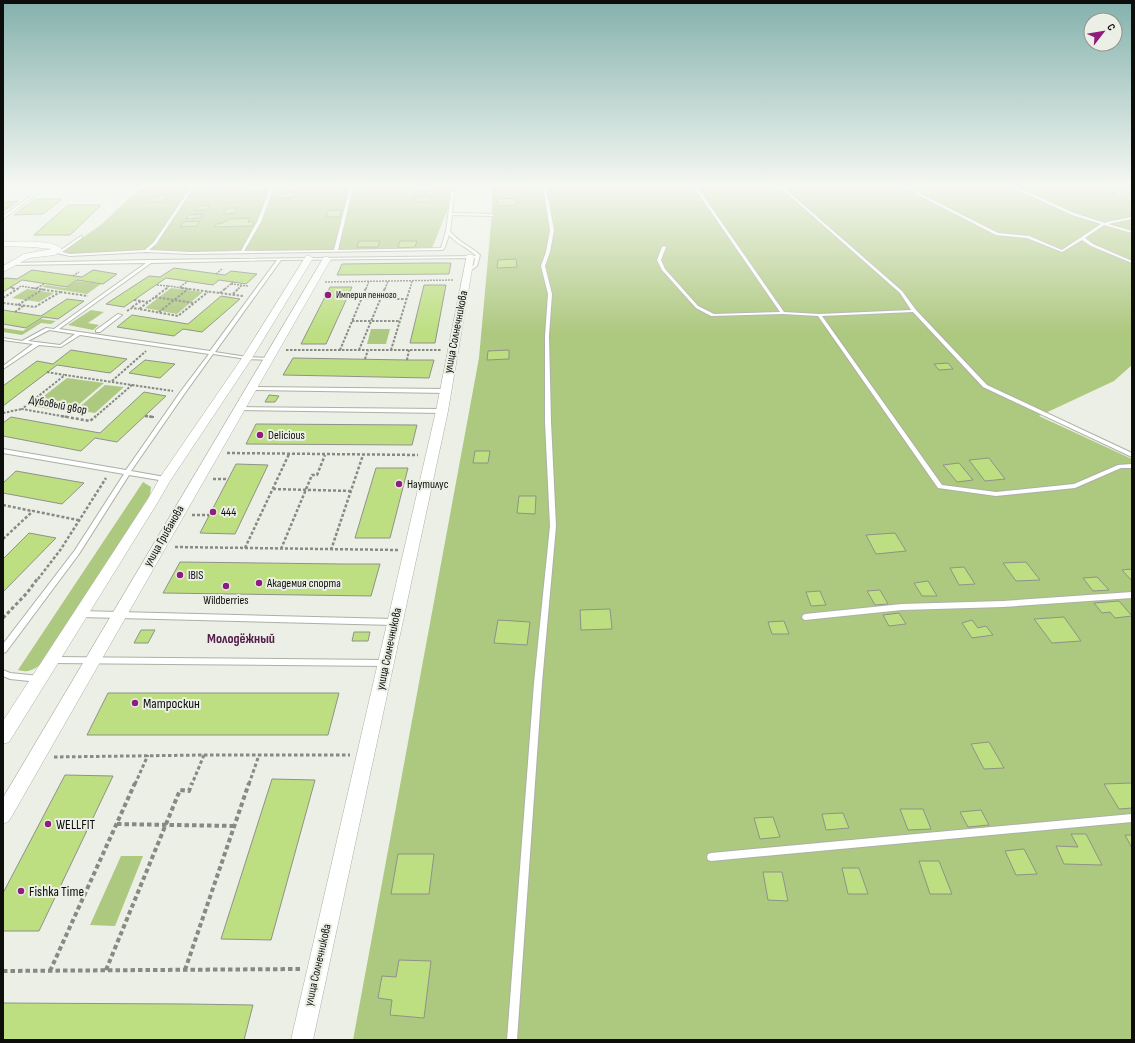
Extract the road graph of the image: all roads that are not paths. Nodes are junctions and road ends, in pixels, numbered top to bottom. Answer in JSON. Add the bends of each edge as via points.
{"nodes":[{"id":1,"x":160,"y":236,"type":"edge"},
{"id":2,"x":251,"y":236,"type":"edge"},
{"id":3,"x":337,"y":236,"type":"edge"},
{"id":4,"x":446,"y":236,"type":"edge"},
{"id":5,"x":451,"y":236,"type":"edge"},
{"id":6,"x":551,"y":236,"type":"edge"},
{"id":7,"x":730,"y":236,"type":"edge"},
{"id":8,"x":837,"y":236,"type":"edge"},
{"id":9,"x":1014,"y":236,"type":"edge"},
{"id":10,"x":1086,"y":236,"type":"edge"},
{"id":11,"x":81,"y":237,"type":"dead end"},
{"id":12,"x":1082,"y":238,"type":"junction"},
{"id":13,"x":3,"y":244,"type":"edge"},
{"id":14,"x":664,"y":247,"type":"dead end"},
{"id":15,"x":146,"y":251,"type":"junction"},
{"id":16,"x":242,"y":252,"type":"junction"},
{"id":17,"x":56,"y":253,"type":"junction"},
{"id":18,"x":311,"y":255,"type":"junction"},
{"id":19,"x":331,"y":255,"type":"junction"},
{"id":20,"x":280,"y":259,"type":"junction"},
{"id":21,"x":152,"y":260,"type":"junction"},
{"id":22,"x":1132,"y":262,"type":"edge"},
{"id":23,"x":11,"y":264,"type":"junction"},
{"id":24,"x":468,"y":266,"type":"junction"},
{"id":25,"x":3,"y":269,"type":"edge"},
{"id":26,"x":914,"y":311,"type":"junction"},
{"id":27,"x":783,"y":313,"type":"junction"},
{"id":28,"x":120,"y":315,"type":"dead end"},
{"id":29,"x":819,"y":316,"type":"junction"},
{"id":30,"x":55,"y":330,"type":"junction"},
{"id":31,"x":98,"y":331,"type":"dead end"},
{"id":32,"x":78,"y":334,"type":"junction"},
{"id":33,"x":3,"y":339,"type":"edge"},
{"id":34,"x":23,"y":342,"type":"junction"},
{"id":35,"x":37,"y":344,"type":"junction"},
{"id":36,"x":211,"y":353,"type":"junction"},
{"id":37,"x":247,"y":358,"type":"junction"},
{"id":38,"x":269,"y":358,"type":"junction"},
{"id":39,"x":3,"y":368,"type":"edge"},
{"id":40,"x":251,"y":389,"type":"junction"},
{"id":41,"x":446,"y":391,"type":"junction"},
{"id":42,"x":240,"y":409,"type":"junction"},
{"id":43,"x":442,"y":411,"type":"junction"},
{"id":44,"x":3,"y":451,"type":"edge"},
{"id":45,"x":1132,"y":455,"type":"edge"},
{"id":46,"x":1132,"y":466,"type":"edge"},
{"id":47,"x":127,"y":473,"type":"junction"},
{"id":48,"x":165,"y":479,"type":"junction"},
{"id":49,"x":1132,"y":595,"type":"edge"},
{"id":50,"x":79,"y":614,"type":"junction"},
{"id":51,"x":118,"y":615,"type":"junction"},
{"id":52,"x":805,"y":616,"type":"dead end"},
{"id":53,"x":394,"y":622,"type":"junction"},
{"id":54,"x":3,"y":650,"type":"edge"},
{"id":55,"x":50,"y":660,"type":"junction"},
{"id":56,"x":92,"y":661,"type":"junction"},
{"id":57,"x":386,"y":663,"type":"junction"},
{"id":58,"x":3,"y":673,"type":"edge"},
{"id":59,"x":39,"y":679,"type":"junction"},
{"id":60,"x":3,"y":736,"type":"edge"},
{"id":61,"x":3,"y":815,"type":"edge"},
{"id":62,"x":1132,"y":818,"type":"edge"},
{"id":63,"x":711,"y":857,"type":"dead end"},
{"id":64,"x":302,"y":1040,"type":"edge"},
{"id":65,"x":512,"y":1040,"type":"edge"}],
"edges":[{"from":1,"to":15,"type":"lane"},
{"from":2,"to":16,"type":"lane"},
{"from":3,"to":19,"type":"lane"},
{"from":4,"to":19,"type":"lane","via":[[442,249]]},
{"from":5,"to":24,"type":"lane","via":[[453,240],[472,249]]},
{"from":6,"to":65,"type":"lane","via":[[542,266],[550,294],[547,336],[548,422],[553,526],[538,682]]},
{"from":7,"to":27,"type":"lane"},
{"from":8,"to":26,"type":"lane","via":[[901,292]]},
{"from":9,"to":12,"type":"lane","via":[[1028,237],[1062,252]]},
{"from":10,"to":12,"type":"lane"},
{"from":11,"to":17,"type":"lane"},
{"from":12,"to":22,"type":"lane"},
{"from":13,"to":17,"type":"street","via":[[57,248]]},
{"from":14,"to":27,"type":"lane","via":[[659,260],[663,269],[697,307],[713,314]]},
{"from":15,"to":16,"type":"lane"},
{"from":15,"to":17,"type":"lane","via":[[70,255]]},
{"from":16,"to":18,"type":"lane"},
{"from":17,"to":23,"type":"street","via":[[27,256]]},
{"from":18,"to":19,"type":"lane"},
{"from":18,"to":19,"type":"lane"},
{"from":18,"to":20,"type":"lane"},
{"from":18,"to":37,"type":"street"},
{"from":19,"to":24,"type":"lane"},
{"from":19,"to":38,"type":"street","name":"улица Грибанова"},
{"from":20,"to":21,"type":"lane"},
{"from":20,"to":36,"type":"lane"},
{"from":21,"to":23,"type":"lane"},
{"from":21,"to":30,"type":"lane"},
{"from":23,"to":25,"type":"street"},
{"from":24,"to":41,"type":"street","name":"улица Солнечникова"},
{"from":26,"to":29,"type":"lane"},
{"from":26,"to":45,"type":"lane","via":[[985,386]]},
{"from":27,"to":29,"type":"lane"},
{"from":28,"to":31,"type":"lane"},
{"from":29,"to":46,"type":"lane","via":[[940,487],[996,494],[1075,486],[1120,466]]},
{"from":30,"to":32,"type":"lane"},
{"from":30,"to":34,"type":"lane","via":[[48,329]]},
{"from":32,"to":35,"type":"lane","via":[[61,346]]},
{"from":32,"to":36,"type":"lane"},
{"from":33,"to":34,"type":"lane"},
{"from":34,"to":35,"type":"lane"},
{"from":35,"to":39,"type":"lane"},
{"from":36,"to":37,"type":"lane"},
{"from":36,"to":47,"type":"lane"},
{"from":37,"to":38,"type":"lane"},
{"from":37,"to":48,"type":"street"},
{"from":38,"to":40,"type":"street","name":"улица Грибанова"},
{"from":40,"to":41,"type":"lane"},
{"from":40,"to":42,"type":"street","name":"улица Грибанова"},
{"from":41,"to":43,"type":"street","name":"улица Солнечникова"},
{"from":42,"to":43,"type":"lane"},
{"from":42,"to":51,"type":"street","name":"улица Грибанова"},
{"from":43,"to":53,"type":"street","name":"улица Солнечникова"},
{"from":44,"to":47,"type":"lane"},
{"from":47,"to":48,"type":"lane"},
{"from":47,"to":54,"type":"lane","via":[[77,552]]},
{"from":48,"to":50,"type":"street"},
{"from":49,"to":52,"type":"lane","via":[[1003,604],[902,607]]},
{"from":50,"to":51,"type":"lane"},
{"from":50,"to":55,"type":"street"},
{"from":51,"to":53,"type":"lane"},
{"from":51,"to":56,"type":"street","name":"улица Грибанова"},
{"from":53,"to":57,"type":"street","name":"улица Солнечникова"},
{"from":55,"to":56,"type":"lane"},
{"from":55,"to":59,"type":"street"},
{"from":56,"to":57,"type":"lane"},
{"from":56,"to":61,"type":"street","name":"улица Грибанова"},
{"from":57,"to":64,"type":"street","name":"улица Солнечникова"},
{"from":58,"to":59,"type":"lane"},
{"from":59,"to":60,"type":"street"},
{"from":62,"to":63,"type":"lane"}]}
